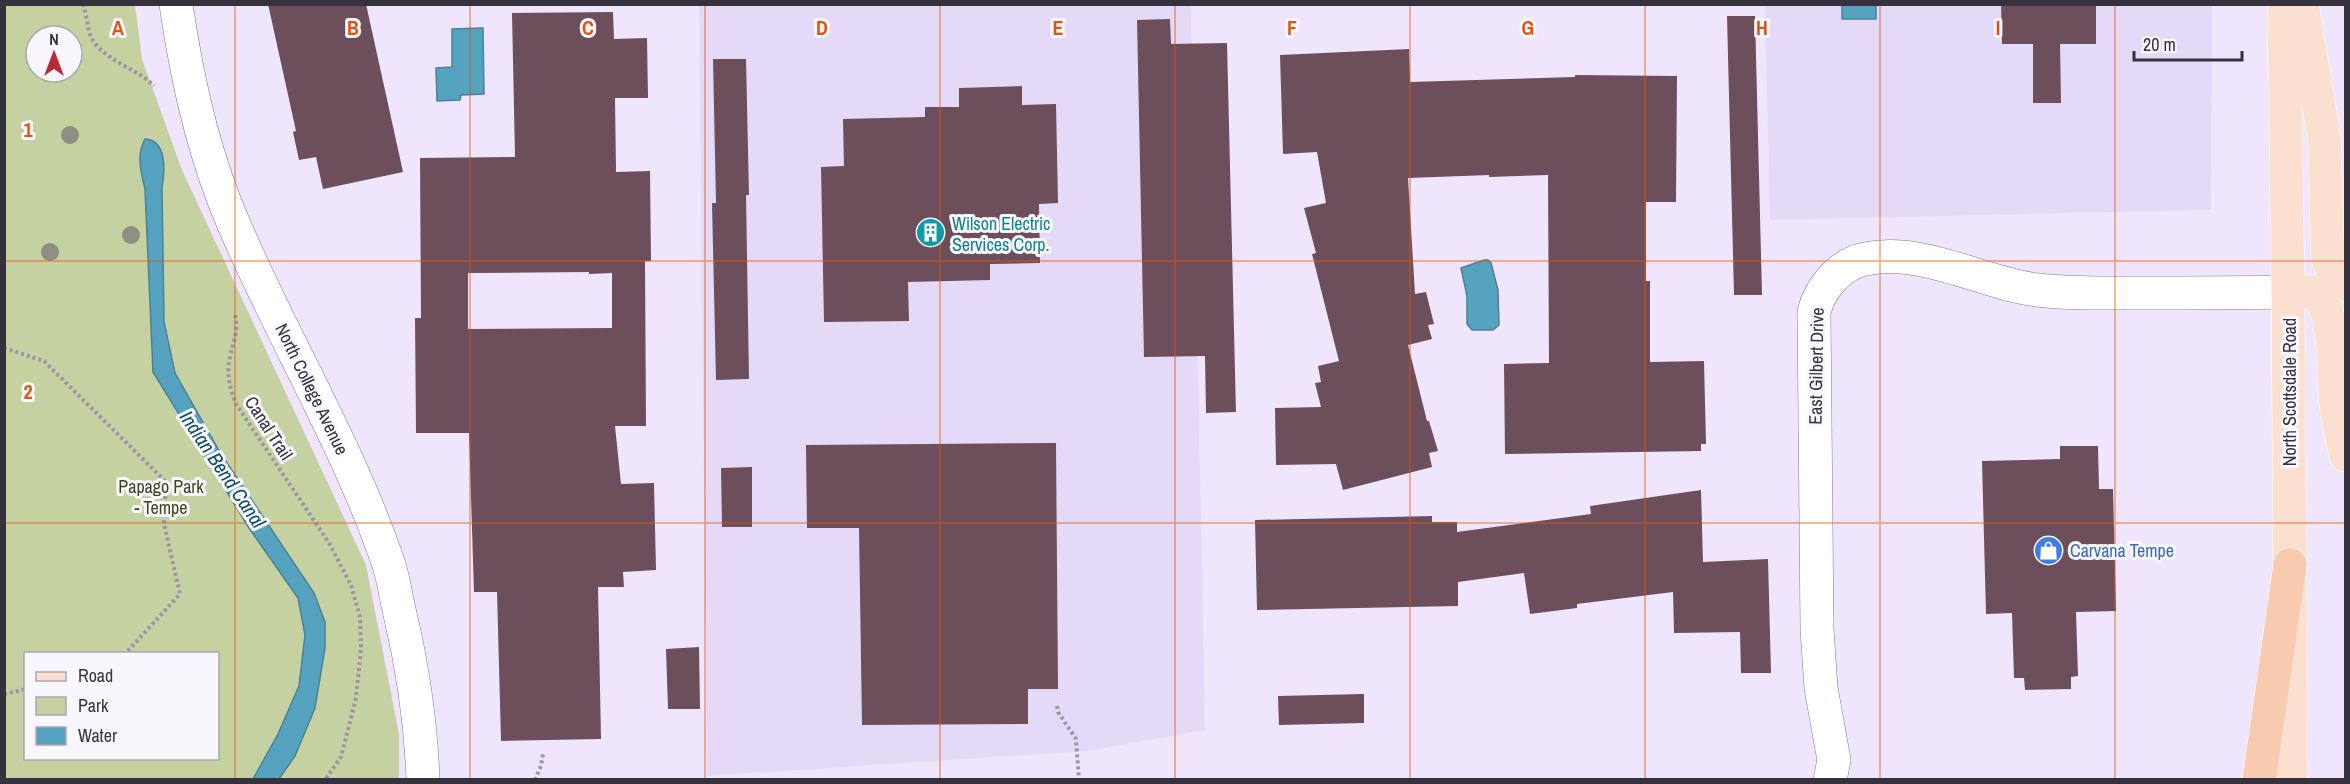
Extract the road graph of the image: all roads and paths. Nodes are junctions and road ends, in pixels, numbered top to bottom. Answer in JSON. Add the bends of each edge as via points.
{"nodes":[{"id":1,"x":83,"y":4,"type":"edge"},
{"id":2,"x":176,"y":4,"type":"edge"},
{"id":3,"x":2284,"y":4,"type":"edge"},
{"id":4,"x":2302,"y":4,"type":"edge"},
{"id":5,"x":156,"y":88,"type":"dead end"},
{"id":6,"x":2346,"y":285,"type":"edge"},
{"id":7,"x":2288,"y":292,"type":"junction"},
{"id":8,"x":233,"y":308,"type":"dead end"},
{"id":9,"x":4,"y":348,"type":"edge"},
{"id":10,"x":2346,"y":455,"type":"edge"},
{"id":11,"x":2290,"y":565,"type":"junction"},
{"id":12,"x":127,"y":652,"type":"edge"},
{"id":13,"x":24,"y":689,"type":"edge"},
{"id":14,"x":4,"y":694,"type":"edge"},
{"id":15,"x":1057,"y":706,"type":"dead end"},
{"id":16,"x":543,"y":754,"type":"dead end"},
{"id":17,"x":325,"y":780,"type":"edge"},
{"id":18,"x":423,"y":780,"type":"edge"},
{"id":19,"x":535,"y":780,"type":"edge"},
{"id":20,"x":1079,"y":780,"type":"edge"},
{"id":21,"x":1830,"y":780,"type":"edge"},
{"id":22,"x":2259,"y":780,"type":"edge"},
{"id":23,"x":2291,"y":780,"type":"edge"}],
"edges":[{"from":1,"to":5,"type":"path","via":[[92,38],[109,56],[144,76]]},
{"from":2,"to":18,"type":"street","name":"North College Avenue","via":[[197,115],[226,206],[280,327],[352,470],[390,568],[416,697]]},
{"from":3,"to":7,"type":"main road","name":"North Scottsdale Road"},
{"from":4,"to":6,"type":"main road","via":[[2324,136],[2328,260],[2335,276]]},
{"from":7,"to":10,"type":"main road","via":[[2306,291],[2318,296],[2324,306],[2331,329],[2336,406]]},
{"from":7,"to":11,"type":"main road","name":"North Scottsdale Road"},
{"from":7,"to":21,"type":"street","name":"East Gilbert Drive","via":[[2046,291],[1905,256],[1862,259],[1826,285],[1814,312],[1817,629],[1821,688],[1834,760]]},
{"from":8,"to":17,"type":"path","name":"Canal Trail","via":[[236,339],[228,382],[236,404],[329,543],[351,585],[360,617],[357,698],[341,757]]},
{"from":9,"to":12,"type":"path","via":[[44,362],[166,482],[164,524],[180,594]]},
{"from":11,"to":22,"type":"highway"},
{"from":11,"to":23,"type":"main road","name":"North Scottsdale Road"},
{"from":13,"to":14,"type":"path"},
{"from":15,"to":20,"type":"path","via":[[1076,739]]},
{"from":16,"to":19,"type":"path"}]}
